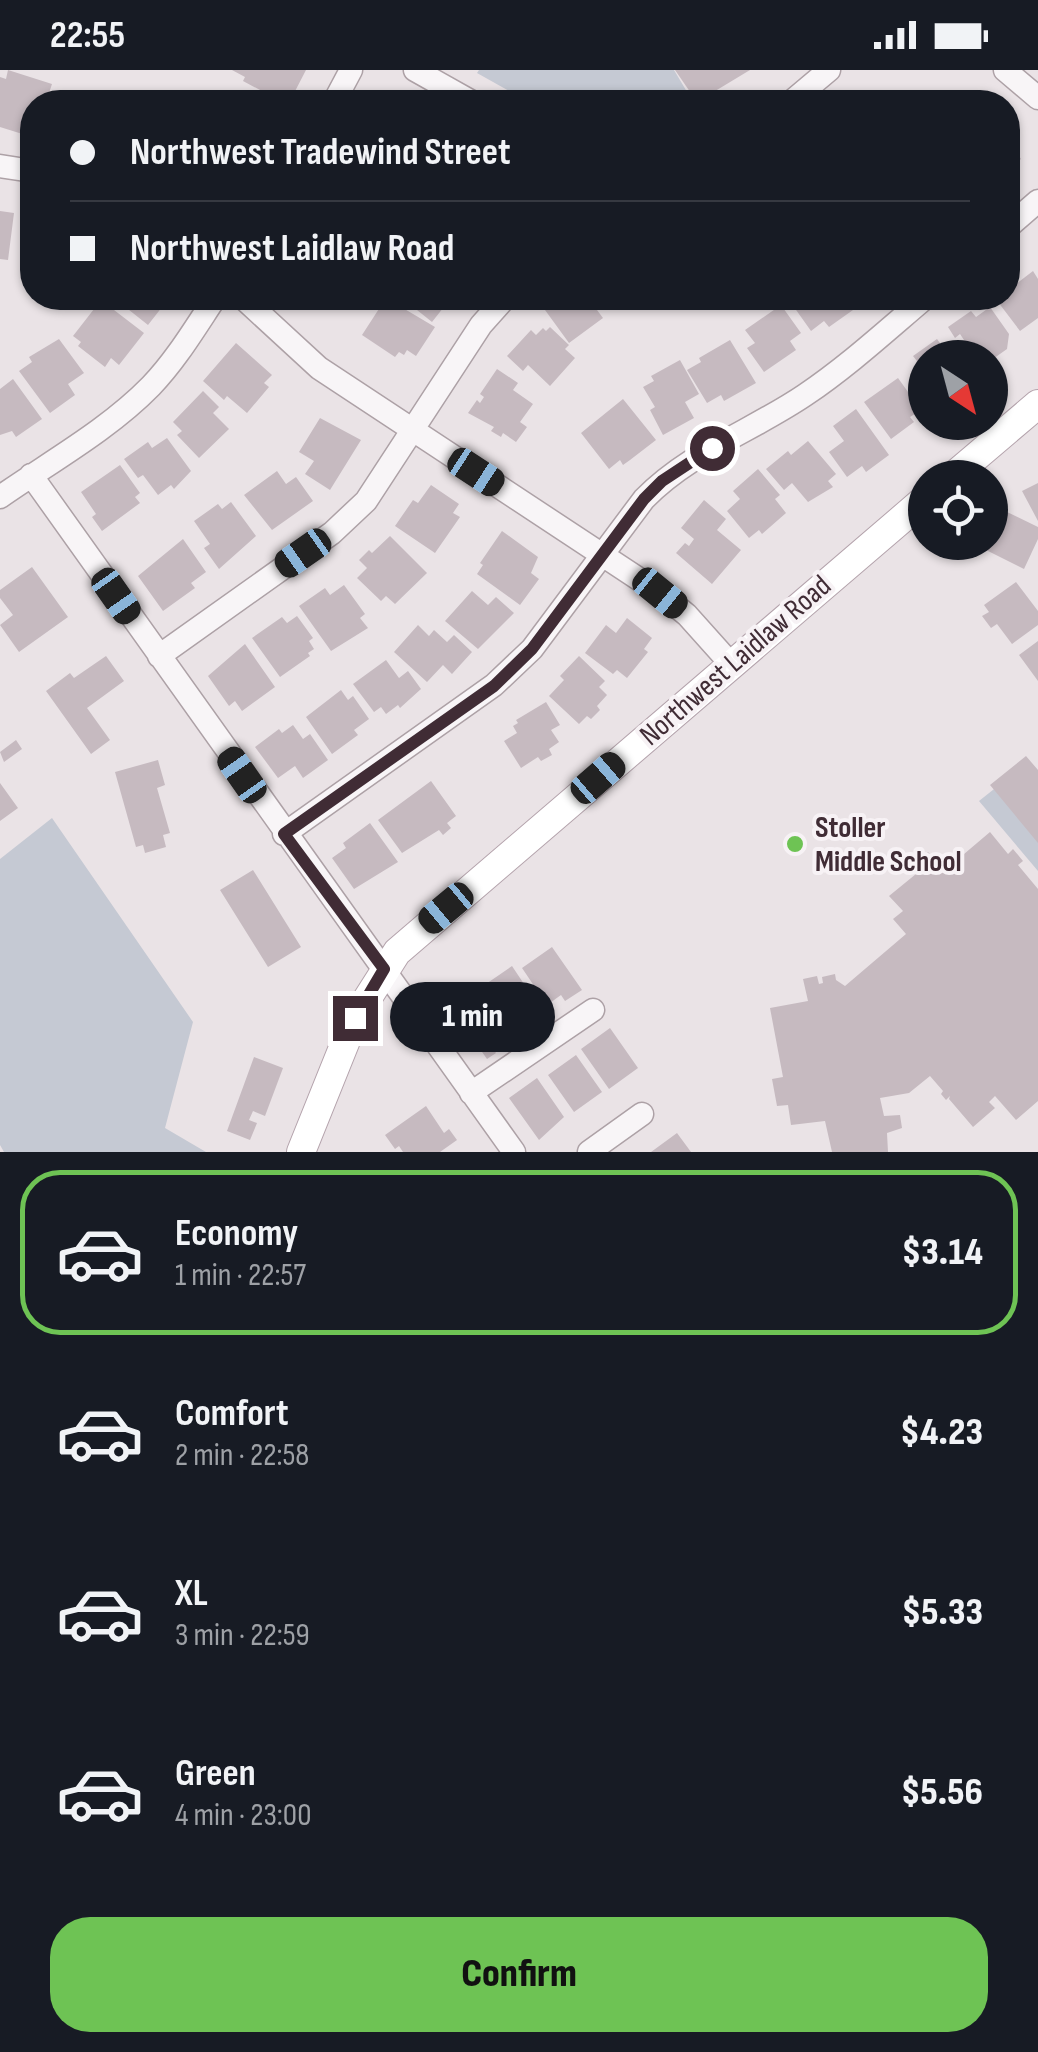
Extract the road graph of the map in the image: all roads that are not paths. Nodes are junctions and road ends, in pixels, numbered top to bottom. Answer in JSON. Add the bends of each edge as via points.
{"nodes":[{"id":1,"x":416,"y":70,"type":"edge"},
{"id":2,"x":829,"y":70,"type":"edge"},
{"id":3,"x":1005,"y":70,"type":"edge"},
{"id":4,"x":451,"y":90,"type":"edge"},
{"id":5,"x":805,"y":90,"type":"edge"},
{"id":6,"x":1038,"y":98,"type":"edge"},
{"id":7,"x":207,"y":310,"type":"edge"},
{"id":8,"x":256,"y":310,"type":"edge"},
{"id":9,"x":494,"y":310,"type":"edge"},
{"id":10,"x":911,"y":310,"type":"edge"},
{"id":11,"x":1038,"y":404,"type":"edge"},
{"id":12,"x":413,"y":431,"type":"junction"},
{"id":13,"x":971,"y":460,"type":"edge"},
{"id":14,"x":31,"y":475,"type":"junction"},
{"id":15,"x":0,"y":497,"type":"edge"},
{"id":16,"x":908,"y":513,"type":"edge"},
{"id":17,"x":604,"y":556,"type":"junction"},
{"id":18,"x":159,"y":656,"type":"junction"},
{"id":19,"x":730,"y":663,"type":"junction"},
{"id":20,"x":284,"y":834,"type":"junction"},
{"id":21,"x":384,"y":969,"type":"junction"},
{"id":22,"x":593,"y":1010,"type":"dead end"},
{"id":23,"x":471,"y":1094,"type":"junction"},
{"id":24,"x":642,"y":1114,"type":"dead end"},
{"id":25,"x":301,"y":1152,"type":"edge"},
{"id":26,"x":514,"y":1152,"type":"edge"},
{"id":27,"x":589,"y":1152,"type":"edge"}],
"edges":[{"from":1,"to":4,"type":"street"},
{"from":2,"to":5,"type":"street"},
{"from":3,"to":6,"type":"street"},
{"from":7,"to":14,"type":"street","via":[[149,388]]},
{"from":8,"to":12,"type":"street","via":[[320,368]]},
{"from":9,"to":12,"type":"street"},
{"from":10,"to":17,"type":"street","via":[[803,396],[662,481]]},
{"from":11,"to":13,"type":"main road"},
{"from":12,"to":17,"type":"street"},
{"from":12,"to":18,"type":"street","via":[[366,502]]},
{"from":14,"to":15,"type":"street"},
{"from":14,"to":18,"type":"street"},
{"from":16,"to":19,"type":"main road","name":"Northwest Laidlaw Road"},
{"from":17,"to":19,"type":"street","via":[[687,615]]},
{"from":17,"to":20,"type":"street","via":[[532,649],[494,686]]},
{"from":18,"to":20,"type":"street"},
{"from":19,"to":21,"type":"main road","name":"Northwest Laidlaw Road","via":[[422,927]]},
{"from":20,"to":21,"type":"street"},
{"from":21,"to":23,"type":"street"},
{"from":21,"to":25,"type":"main road","name":"Northwest Laidlaw Road","via":[[355,1018]]},
{"from":22,"to":23,"type":"street"},
{"from":23,"to":26,"type":"street"},
{"from":24,"to":27,"type":"street"}]}
